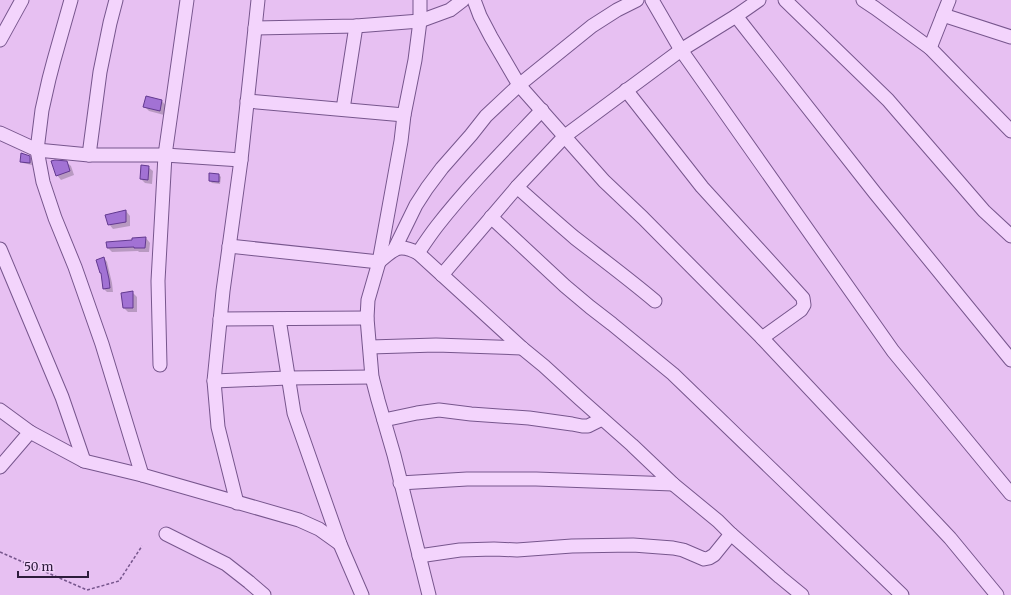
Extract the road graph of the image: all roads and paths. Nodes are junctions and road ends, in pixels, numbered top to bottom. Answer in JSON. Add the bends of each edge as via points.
{"nodes":[{"id":1,"x":22,"y":0,"type":"edge"},
{"id":2,"x":72,"y":0,"type":"edge"},
{"id":3,"x":116,"y":0,"type":"edge"},
{"id":4,"x":187,"y":0,"type":"edge"},
{"id":5,"x":258,"y":0,"type":"edge"},
{"id":6,"x":420,"y":0,"type":"edge"},
{"id":7,"x":463,"y":0,"type":"edge"},
{"id":8,"x":474,"y":0,"type":"edge"},
{"id":9,"x":637,"y":0,"type":"edge"},
{"id":10,"x":652,"y":0,"type":"edge"},
{"id":11,"x":759,"y":0,"type":"edge"},
{"id":12,"x":785,"y":0,"type":"edge"},
{"id":13,"x":863,"y":0,"type":"edge"},
{"id":14,"x":948,"y":0,"type":"edge"},
{"id":15,"x":943,"y":15,"type":"junction"},
{"id":16,"x":736,"y":16,"type":"junction"},
{"id":17,"x":420,"y":21,"type":"junction"},
{"id":18,"x":356,"y":26,"type":"junction"},
{"id":19,"x":255,"y":28,"type":"junction"},
{"id":20,"x":1011,"y":37,"type":"edge"},
{"id":21,"x":0,"y":40,"type":"edge"},
{"id":22,"x":930,"y":48,"type":"junction"},
{"id":23,"x":681,"y":50,"type":"junction"},
{"id":24,"x":519,"y":84,"type":"junction"},
{"id":25,"x":626,"y":90,"type":"junction"},
{"id":26,"x":247,"y":101,"type":"junction"},
{"id":27,"x":343,"y":110,"type":"junction"},
{"id":28,"x":542,"y":110,"type":"junction"},
{"id":29,"x":404,"y":115,"type":"junction"},
{"id":30,"x":1011,"y":131,"type":"edge"},
{"id":31,"x":0,"y":133,"type":"edge"},
{"id":32,"x":565,"y":136,"type":"junction"},
{"id":33,"x":37,"y":150,"type":"junction"},
{"id":34,"x":90,"y":155,"type":"junction"},
{"id":35,"x":165,"y":155,"type":"junction"},
{"id":36,"x":240,"y":160,"type":"junction"},
{"id":37,"x":517,"y":187,"type":"junction"},
{"id":38,"x":491,"y":217,"type":"junction"},
{"id":39,"x":1011,"y":236,"type":"edge"},
{"id":40,"x":229,"y":246,"type":"junction"},
{"id":41,"x":0,"y":249,"type":"edge"},
{"id":42,"x":394,"y":250,"type":"junction"},
{"id":43,"x":418,"y":253,"type":"junction"},
{"id":44,"x":379,"y":262,"type":"junction"},
{"id":45,"x":442,"y":275,"type":"junction"},
{"id":46,"x":655,"y":301,"type":"dead end"},
{"id":47,"x":367,"y":318,"type":"junction"},
{"id":48,"x":220,"y":319,"type":"junction"},
{"id":49,"x":279,"y":320,"type":"junction"},
{"id":50,"x":762,"y":338,"type":"junction"},
{"id":51,"x":370,"y":347,"type":"junction"},
{"id":52,"x":522,"y":348,"type":"junction"},
{"id":53,"x":1011,"y":360,"type":"edge"},
{"id":54,"x":160,"y":365,"type":"dead end"},
{"id":55,"x":372,"y":377,"type":"junction"},
{"id":56,"x":288,"y":378,"type":"junction"},
{"id":57,"x":214,"y":381,"type":"junction"},
{"id":58,"x":0,"y":410,"type":"edge"},
{"id":59,"x":602,"y":419,"type":"junction"},
{"id":60,"x":384,"y":420,"type":"junction"},
{"id":61,"x":30,"y":432,"type":"junction"},
{"id":62,"x":84,"y":461,"type":"junction"},
{"id":63,"x":0,"y":467,"type":"edge"},
{"id":64,"x":142,"y":475,"type":"junction"},
{"id":65,"x":400,"y":483,"type":"junction"},
{"id":66,"x":673,"y":484,"type":"junction"},
{"id":67,"x":1011,"y":494,"type":"edge"},
{"id":68,"x":237,"y":503,"type":"junction"},
{"id":69,"x":166,"y":534,"type":"dead end"},
{"id":70,"x":731,"y":534,"type":"junction"},
{"id":71,"x":340,"y":544,"type":"junction"},
{"id":72,"x":142,"y":546,"type":"dead end"},
{"id":73,"x":0,"y":552,"type":"edge"},
{"id":74,"x":419,"y":556,"type":"junction"},
{"id":75,"x":264,"y":595,"type":"edge"},
{"id":76,"x":362,"y":595,"type":"edge"},
{"id":77,"x":429,"y":595,"type":"edge"},
{"id":78,"x":802,"y":595,"type":"edge"},
{"id":79,"x":902,"y":595,"type":"edge"},
{"id":80,"x":997,"y":595,"type":"edge"}],
"edges":[{"from":1,"to":21,"type":"street"},
{"from":2,"to":33,"type":"street","via":[[49,79]]},
{"from":3,"to":34,"type":"street","via":[[100,72]]},
{"from":4,"to":35,"type":"street"},
{"from":5,"to":19,"type":"street"},
{"from":6,"to":17,"type":"street"},
{"from":7,"to":17,"type":"street","via":[[450,10]]},
{"from":8,"to":24,"type":"street","via":[[491,37]]},
{"from":9,"to":24,"type":"street","via":[[592,26]]},
{"from":10,"to":23,"type":"street"},
{"from":11,"to":16,"type":"street"},
{"from":12,"to":39,"type":"street","via":[[888,100],[984,211]]},
{"from":13,"to":22,"type":"street"},
{"from":14,"to":15,"type":"street"},
{"from":15,"to":20,"type":"street"},
{"from":15,"to":22,"type":"street"},
{"from":16,"to":23,"type":"street"},
{"from":16,"to":53,"type":"street"},
{"from":17,"to":18,"type":"street"},
{"from":17,"to":29,"type":"street"},
{"from":18,"to":19,"type":"street"},
{"from":18,"to":27,"type":"street"},
{"from":19,"to":26,"type":"street"},
{"from":22,"to":30,"type":"street"},
{"from":23,"to":25,"type":"street"},
{"from":23,"to":67,"type":"street","via":[[893,351]]},
{"from":24,"to":28,"type":"street"},
{"from":24,"to":42,"type":"street","via":[[486,116],[442,168],[416,205]]},
{"from":25,"to":32,"type":"street"},
{"from":25,"to":50,"type":"street","via":[[702,187],[803,298],[804,305],[801,310]]},
{"from":26,"to":27,"type":"street"},
{"from":26,"to":36,"type":"street"},
{"from":27,"to":29,"type":"street"},
{"from":28,"to":32,"type":"street"},
{"from":28,"to":43,"type":"street","via":[[466,192]]},
{"from":29,"to":44,"type":"street"},
{"from":31,"to":33,"type":"street"},
{"from":32,"to":37,"type":"street"},
{"from":32,"to":50,"type":"street","via":[[604,181]]},
{"from":33,"to":34,"type":"street"},
{"from":33,"to":64,"type":"street","via":[[43,182],[95,323]]},
{"from":34,"to":35,"type":"street"},
{"from":35,"to":36,"type":"street"},
{"from":35,"to":54,"type":"street","via":[[158,281]]},
{"from":36,"to":40,"type":"street"},
{"from":37,"to":38,"type":"street"},
{"from":37,"to":46,"type":"street","via":[[562,227]]},
{"from":38,"to":45,"type":"street"},
{"from":38,"to":79,"type":"street","via":[[575,294],[673,374]]},
{"from":40,"to":44,"type":"street"},
{"from":40,"to":48,"type":"street"},
{"from":41,"to":62,"type":"street","via":[[62,397]]},
{"from":42,"to":43,"type":"street","via":[[408,248]]},
{"from":42,"to":44,"type":"street"},
{"from":43,"to":45,"type":"street"},
{"from":44,"to":47,"type":"street","via":[[368,300]]},
{"from":45,"to":52,"type":"street"},
{"from":47,"to":49,"type":"street"},
{"from":47,"to":51,"type":"street"},
{"from":48,"to":49,"type":"street"},
{"from":48,"to":57,"type":"street"},
{"from":49,"to":56,"type":"street"},
{"from":50,"to":80,"type":"street","via":[[950,538]]},
{"from":51,"to":52,"type":"street","via":[[436,345]]},
{"from":51,"to":55,"type":"street"},
{"from":52,"to":59,"type":"street"},
{"from":55,"to":56,"type":"street"},
{"from":55,"to":60,"type":"street"},
{"from":56,"to":57,"type":"street"},
{"from":56,"to":71,"type":"street","via":[[294,413]]},
{"from":57,"to":68,"type":"street","via":[[218,427]]},
{"from":58,"to":61,"type":"street"},
{"from":59,"to":60,"type":"street","via":[[582,426],[529,418],[439,410]]},
{"from":59,"to":66,"type":"street"},
{"from":60,"to":65,"type":"street"},
{"from":61,"to":62,"type":"street"},
{"from":61,"to":63,"type":"street"},
{"from":62,"to":64,"type":"street"},
{"from":64,"to":68,"type":"street"},
{"from":65,"to":66,"type":"street","via":[[467,479],[536,479]]},
{"from":65,"to":74,"type":"street"},
{"from":66,"to":70,"type":"street"},
{"from":68,"to":71,"type":"street","via":[[299,520],[319,529]]},
{"from":69,"to":75,"type":"street","via":[[226,564]]},
{"from":70,"to":74,"type":"street","via":[[709,558],[673,548],[633,545],[460,550]]},
{"from":70,"to":78,"type":"street"},
{"from":71,"to":76,"type":"street"},
{"from":72,"to":73,"type":"path","via":[[119,581],[87,590]]},
{"from":74,"to":77,"type":"street"}]}
